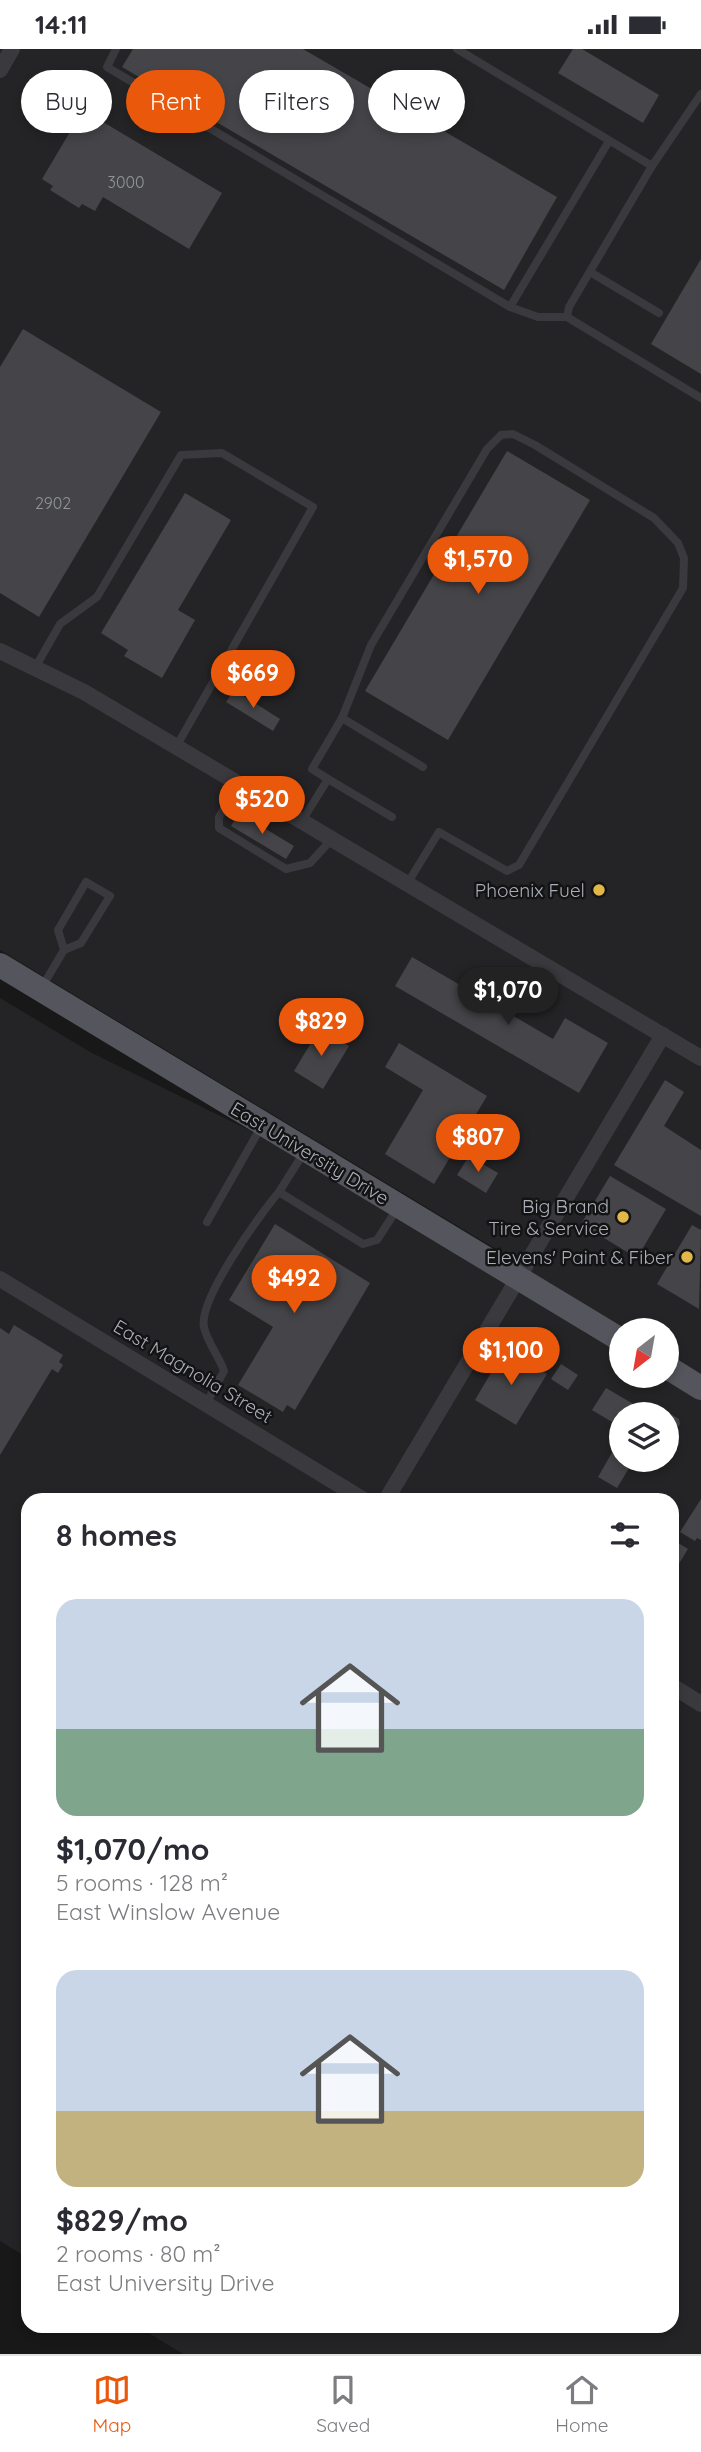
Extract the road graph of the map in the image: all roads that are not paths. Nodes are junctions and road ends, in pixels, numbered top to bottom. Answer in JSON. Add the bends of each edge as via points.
{"nodes":[{"id":1,"x":12,"y":49,"type":"edge"},
{"id":2,"x":116,"y":49,"type":"edge"},
{"id":3,"x":457,"y":49,"type":"edge"},
{"id":4,"x":0,"y":70,"type":"edge"},
{"id":5,"x":701,"y":94,"type":"edge"},
{"id":6,"x":609,"y":141,"type":"junction"},
{"id":7,"x":652,"y":166,"type":"junction"},
{"id":8,"x":590,"y":272,"type":"junction"},
{"id":9,"x":510,"y":307,"type":"junction"},
{"id":10,"x":659,"y":313,"type":"dead end"},
{"id":11,"x":567,"y":317,"type":"junction"},
{"id":12,"x":701,"y":398,"type":"edge"},
{"id":13,"x":0,"y":651,"type":"edge"},
{"id":14,"x":35,"y":669,"type":"junction"},
{"id":15,"x":342,"y":718,"type":"junction"},
{"id":16,"x":176,"y":747,"type":"junction"},
{"id":17,"x":424,"y":767,"type":"dead end"},
{"id":18,"x":328,"y":779,"type":"junction"},
{"id":19,"x":239,"y":784,"type":"junction"},
{"id":20,"x":392,"y":817,"type":"dead end"},
{"id":21,"x":302,"y":821,"type":"junction"},
{"id":22,"x":332,"y":839,"type":"junction"},
{"id":23,"x":407,"y":884,"type":"junction"},
{"id":24,"x":64,"y":950,"type":"junction"},
{"id":25,"x":0,"y":965,"type":"edge"},
{"id":26,"x":40,"y":989,"type":"junction"},
{"id":27,"x":663,"y":1035,"type":"junction"},
{"id":28,"x":701,"y":1058,"type":"edge"},
{"id":29,"x":263,"y":1125,"type":"junction"},
{"id":30,"x":305,"y":1150,"type":"junction"},
{"id":31,"x":279,"y":1192,"type":"junction"},
{"id":32,"x":398,"y":1206,"type":"junction"},
{"id":33,"x":207,"y":1222,"type":"dead end"},
{"id":34,"x":517,"y":1277,"type":"junction"},
{"id":35,"x":0,"y":1279,"type":"edge"},
{"id":36,"x":609,"y":1333,"type":"edge"},
{"id":37,"x":679,"y":1374,"type":"edge"},
{"id":38,"x":701,"y":1388,"type":"edge"},
{"id":39,"x":206,"y":1404,"type":"junction"},
{"id":40,"x":352,"y":1493,"type":"edge"},
{"id":41,"x":390,"y":1493,"type":"edge"},
{"id":42,"x":679,"y":1690,"type":"edge"},
{"id":43,"x":701,"y":1704,"type":"edge"}],
"edges":[{"from":1,"to":4,"type":"street"},
{"from":2,"to":9,"type":"lane","via":[[107,67]]},
{"from":3,"to":6,"type":"lane"},
{"from":5,"to":7,"type":"lane"},
{"from":6,"to":7,"type":"lane"},
{"from":6,"to":9,"type":"lane"},
{"from":7,"to":8,"type":"lane"},
{"from":8,"to":10,"type":"lane"},
{"from":8,"to":11,"type":"lane"},
{"from":9,"to":11,"type":"lane","via":[[538,317]]},
{"from":11,"to":12,"type":"lane"},
{"from":13,"to":14,"type":"street"},
{"from":14,"to":16,"type":"street","via":[[84,692]]},
{"from":14,"to":16,"type":"lane","via":[[60,624],[97,597],[181,455],[222,453],[313,506]]},
{"from":15,"to":17,"type":"lane"},
{"from":15,"to":18,"type":"lane","via":[[312,769]]},
{"from":15,"to":23,"type":"lane","via":[[371,645],[487,449],[502,435],[513,434],[535,445],[654,518],[678,543],[684,558],[683,588],[519,865],[507,871],[439,832]]},
{"from":16,"to":19,"type":"street"},
{"from":18,"to":20,"type":"lane"},
{"from":18,"to":21,"type":"lane"},
{"from":19,"to":21,"type":"street"},
{"from":19,"to":22,"type":"lane","via":[[219,817],[219,828],[229,837],[286,870],[310,863]]},
{"from":21,"to":22,"type":"street"},
{"from":22,"to":23,"type":"street"},
{"from":23,"to":27,"type":"street"},
{"from":24,"to":24,"type":"lane","via":[[81,943],[110,896],[86,881],[58,930]]},
{"from":24,"to":26,"type":"lane"},
{"from":25,"to":26,"type":"main road","name":"East University Drive"},
{"from":26,"to":29,"type":"main road","name":"East University Drive"},
{"from":27,"to":28,"type":"street"},
{"from":27,"to":34,"type":"street"},
{"from":29,"to":30,"type":"main road","name":"East University Drive"},
{"from":29,"to":33,"type":"lane"},
{"from":30,"to":31,"type":"lane"},
{"from":30,"to":32,"type":"main road","name":"East University Drive"},
{"from":31,"to":32,"type":"lane","via":[[368,1245],[377,1240]]},
{"from":31,"to":39,"type":"lane","via":[[256,1219],[204,1308],[204,1327],[224,1371]]},
{"from":32,"to":34,"type":"main road","name":"East University Drive"},
{"from":34,"to":36,"type":"main road","name":"East University Drive"},
{"from":34,"to":41,"type":"street"},
{"from":35,"to":39,"type":"street","name":"East Magnolia Street"},
{"from":37,"to":38,"type":"main road"},
{"from":39,"to":40,"type":"street","name":"East Magnolia Street"},
{"from":42,"to":43,"type":"street"}]}
